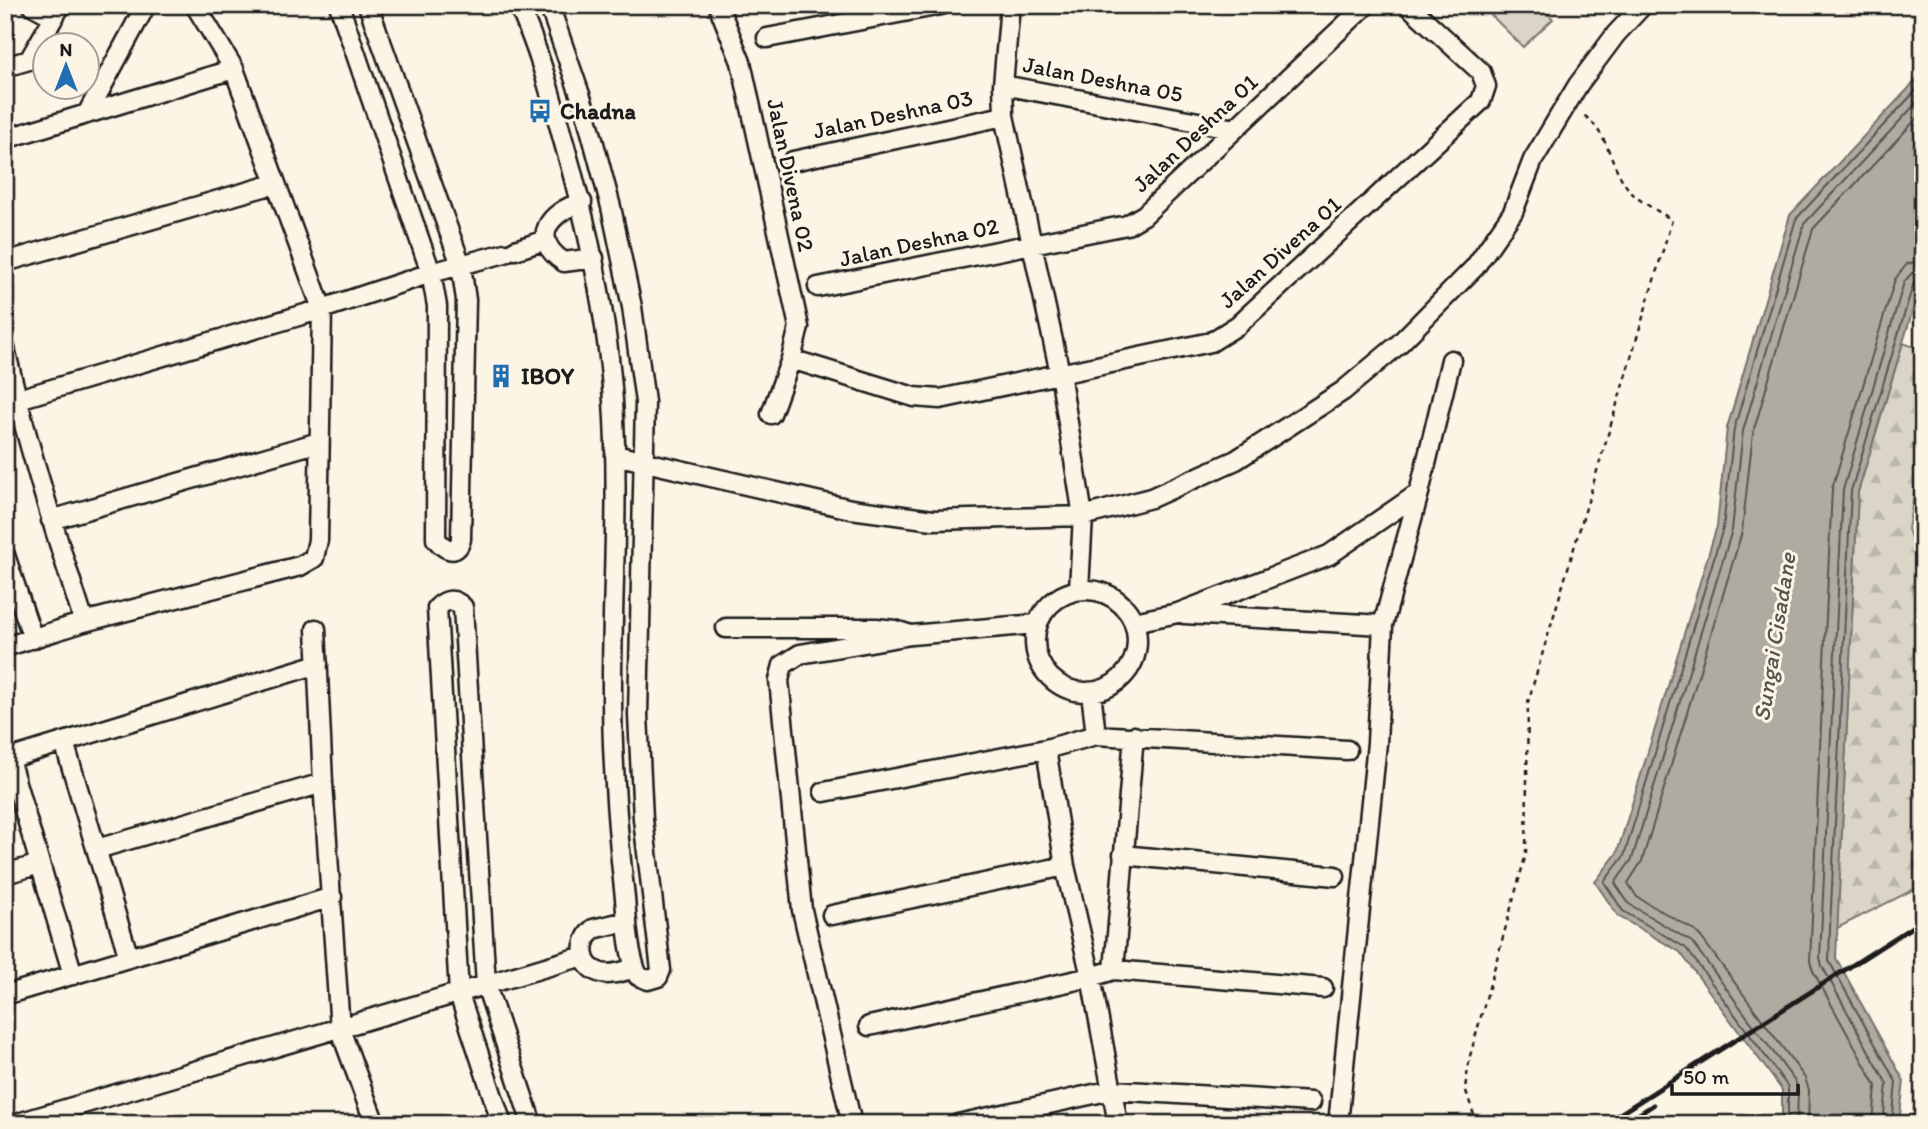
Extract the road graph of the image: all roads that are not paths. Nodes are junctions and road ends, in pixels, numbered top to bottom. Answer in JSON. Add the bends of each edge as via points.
{"nodes":[{"id":1,"x":32,"y":5,"type":"edge"},
{"id":2,"x":146,"y":5,"type":"edge"},
{"id":3,"x":195,"y":5,"type":"edge"},
{"id":4,"x":339,"y":5,"type":"edge"},
{"id":5,"x":368,"y":5,"type":"edge"},
{"id":6,"x":518,"y":5,"type":"edge"},
{"id":7,"x":549,"y":5,"type":"edge"},
{"id":8,"x":718,"y":5,"type":"edge"},
{"id":9,"x":941,"y":5,"type":"edge"},
{"id":10,"x":1010,"y":5,"type":"edge"},
{"id":11,"x":1366,"y":5,"type":"edge"},
{"id":12,"x":1408,"y":5,"type":"edge"},
{"id":13,"x":1643,"y":5,"type":"edge"},
{"id":14,"x":58,"y":11,"type":"edge"},
{"id":15,"x":767,"y":38,"type":"dead end"},
{"id":16,"x":5,"y":67,"type":"edge"},
{"id":17,"x":234,"y":69,"type":"junction"},
{"id":18,"x":1003,"y":85,"type":"junction"},
{"id":19,"x":87,"y":114,"type":"junction"},
{"id":20,"x":1004,"y":116,"type":"junction"},
{"id":21,"x":1236,"y":130,"type":"junction"},
{"id":22,"x":5,"y":139,"type":"edge"},
{"id":23,"x":793,"y":161,"type":"dead end"},
{"id":24,"x":274,"y":184,"type":"junction"},
{"id":25,"x":582,"y":202,"type":"junction"},
{"id":26,"x":545,"y":240,"type":"junction"},
{"id":27,"x":1030,"y":244,"type":"junction"},
{"id":28,"x":594,"y":258,"type":"junction"},
{"id":29,"x":5,"y":262,"type":"edge"},
{"id":30,"x":461,"y":265,"type":"junction"},
{"id":31,"x":431,"y":273,"type":"junction"},
{"id":32,"x":818,"y":287,"type":"dead end"},
{"id":33,"x":322,"y":309,"type":"junction"},
{"id":34,"x":5,"y":348,"type":"edge"},
{"id":35,"x":791,"y":359,"type":"junction"},
{"id":36,"x":1451,"y":360,"type":"dead end"},
{"id":37,"x":1060,"y":373,"type":"junction"},
{"id":38,"x":11,"y":401,"type":"edge"},
{"id":39,"x":771,"y":414,"type":"dead end"},
{"id":40,"x":319,"y":442,"type":"junction"},
{"id":41,"x":615,"y":455,"type":"junction"},
{"id":42,"x":645,"y":461,"type":"junction"},
{"id":43,"x":1419,"y":493,"type":"junction"},
{"id":44,"x":1083,"y":516,"type":"junction"},
{"id":45,"x":51,"y":520,"type":"junction"},
{"id":46,"x":5,"y":555,"type":"edge"},
{"id":47,"x":1079,"y":589,"type":"junction"},
{"id":48,"x":1178,"y":613,"type":"junction"},
{"id":49,"x":85,"y":622,"type":"junction"},
{"id":50,"x":1134,"y":622,"type":"junction"},
{"id":51,"x":1036,"y":624,"type":"junction"},
{"id":52,"x":1383,"y":625,"type":"junction"},
{"id":53,"x":726,"y":628,"type":"dead end"},
{"id":54,"x":316,"y":629,"type":"dead end"},
{"id":55,"x":911,"y":635,"type":"junction"},
{"id":56,"x":33,"y":639,"type":"junction"},
{"id":57,"x":5,"y":647,"type":"edge"},
{"id":58,"x":318,"y":664,"type":"junction"},
{"id":59,"x":1091,"y":692,"type":"junction"},
{"id":60,"x":1096,"y":735,"type":"junction"},
{"id":61,"x":1134,"y":736,"type":"junction"},
{"id":62,"x":64,"y":742,"type":"junction"},
{"id":63,"x":1046,"y":749,"type":"junction"},
{"id":64,"x":1347,"y":750,"type":"dead end"},
{"id":65,"x":7,"y":759,"type":"edge"},
{"id":66,"x":323,"y":783,"type":"junction"},
{"id":67,"x":824,"y":792,"type":"dead end"},
{"id":68,"x":97,"y":849,"type":"junction"},
{"id":69,"x":1123,"y":855,"type":"junction"},
{"id":70,"x":40,"y":864,"type":"junction"},
{"id":71,"x":1065,"y":866,"type":"junction"},
{"id":72,"x":5,"y":874,"type":"edge"},
{"id":73,"x":1335,"y":876,"type":"dead end"},
{"id":74,"x":332,"y":897,"type":"junction"},
{"id":75,"x":832,"y":915,"type":"dead end"},
{"id":76,"x":627,"y":921,"type":"junction"},
{"id":77,"x":583,"y":956,"type":"junction"},
{"id":78,"x":129,"y":958,"type":"junction"},
{"id":79,"x":635,"y":968,"type":"junction"},
{"id":80,"x":1114,"y":970,"type":"junction"},
{"id":81,"x":73,"y":975,"type":"junction"},
{"id":82,"x":1091,"y":977,"type":"junction"},
{"id":83,"x":486,"y":985,"type":"junction"},
{"id":84,"x":1323,"y":988,"type":"dead end"},
{"id":85,"x":459,"y":994,"type":"junction"},
{"id":86,"x":5,"y":995,"type":"edge"},
{"id":87,"x":869,"y":1026,"type":"dead end"},
{"id":88,"x":340,"y":1029,"type":"junction"},
{"id":89,"x":1112,"y":1090,"type":"junction"},
{"id":90,"x":1311,"y":1102,"type":"dead end"},
{"id":91,"x":15,"y":1124,"type":"edge"},
{"id":92,"x":374,"y":1124,"type":"edge"},
{"id":93,"x":502,"y":1124,"type":"edge"},
{"id":94,"x":532,"y":1124,"type":"edge"},
{"id":95,"x":852,"y":1124,"type":"edge"},
{"id":96,"x":958,"y":1124,"type":"edge"},
{"id":97,"x":1118,"y":1124,"type":"edge"},
{"id":98,"x":1338,"y":1124,"type":"edge"}],
"edges":[{"from":1,"to":14,"type":"street"},
{"from":2,"to":19,"type":"street"},
{"from":3,"to":17,"type":"street"},
{"from":4,"to":31,"type":"street"},
{"from":5,"to":30,"type":"street"},
{"from":6,"to":25,"type":"street"},
{"from":7,"to":42,"type":"street","via":[[584,106],[611,207],[632,307],[645,402]]},
{"from":8,"to":35,"type":"street","name":"Jalan Divena 02","via":[[741,62],[799,327]]},
{"from":9,"to":15,"type":"street"},
{"from":10,"to":18,"type":"street"},
{"from":11,"to":21,"type":"street","name":"Jalan Deshna 01"},
{"from":12,"to":37,"type":"street","name":"Jalan Divena 01","via":[[1481,72],[1486,86],[1481,101],[1238,325],[1211,342]]},
{"from":13,"to":44,"type":"street","via":[[1592,64],[1558,116],[1533,160],[1513,212],[1475,267],[1398,345],[1343,391],[1236,460],[1151,498]]},
{"from":14,"to":16,"type":"street","via":[[29,60]]},
{"from":17,"to":19,"type":"street"},
{"from":17,"to":24,"type":"street"},
{"from":18,"to":20,"type":"street"},
{"from":18,"to":21,"type":"street","name":"Jalan Deshna 05"},
{"from":19,"to":22,"type":"street"},
{"from":20,"to":23,"type":"street","name":"Jalan Deshna 03"},
{"from":20,"to":27,"type":"street"},
{"from":21,"to":27,"type":"street","name":"Jalan Deshna 01","via":[[1144,215],[1127,225]]},
{"from":24,"to":29,"type":"street"},
{"from":24,"to":33,"type":"street"},
{"from":25,"to":26,"type":"street","via":[[552,217]]},
{"from":25,"to":28,"type":"street"},
{"from":26,"to":28,"type":"street","via":[[564,262]]},
{"from":26,"to":30,"type":"street"},
{"from":27,"to":32,"type":"street","name":"Jalan Deshna 02"},
{"from":27,"to":37,"type":"street"},
{"from":28,"to":41,"type":"street","via":[[610,364]]},
{"from":30,"to":31,"type":"street"},
{"from":30,"to":31,"type":"street","via":[[466,300],[461,539],[452,550],[436,539],[437,306]]},
{"from":31,"to":33,"type":"street"},
{"from":33,"to":38,"type":"street"},
{"from":33,"to":40,"type":"street"},
{"from":34,"to":38,"type":"street"},
{"from":35,"to":37,"type":"street","via":[[914,397],[940,399]]},
{"from":35,"to":39,"type":"street","name":"Jalan Divena 02"},
{"from":36,"to":43,"type":"street"},
{"from":37,"to":44,"type":"street"},
{"from":38,"to":45,"type":"street"},
{"from":40,"to":45,"type":"street"},
{"from":40,"to":49,"type":"street","via":[[314,558],[300,566]]},
{"from":41,"to":42,"type":"street"},
{"from":41,"to":76,"type":"street","via":[[611,712]]},
{"from":42,"to":44,"type":"street","via":[[851,509],[933,520]]},
{"from":42,"to":79,"type":"street","via":[[638,715],[643,819],[661,970],[658,977],[648,980],[638,976]]},
{"from":43,"to":48,"type":"street","via":[[1329,555]]},
{"from":43,"to":52,"type":"street"},
{"from":44,"to":47,"type":"street"},
{"from":45,"to":49,"type":"street"},
{"from":46,"to":56,"type":"street"},
{"from":47,"to":50,"type":"street","via":[[1112,596]]},
{"from":47,"to":51,"type":"street","via":[[1060,596]]},
{"from":48,"to":50,"type":"street"},
{"from":48,"to":52,"type":"street"},
{"from":49,"to":56,"type":"street"},
{"from":50,"to":59,"type":"street","via":[[1134,659],[1109,687]]},
{"from":51,"to":55,"type":"street"},
{"from":51,"to":59,"type":"street","via":[[1034,645],[1039,664],[1052,681],[1071,690]]},
{"from":52,"to":98,"type":"street","via":[[1377,743]]},
{"from":53,"to":55,"type":"street","via":[[876,628]]},
{"from":54,"to":58,"type":"street"},
{"from":55,"to":95,"type":"street","via":[[800,654],[783,665],[779,680],[802,910]]},
{"from":56,"to":57,"type":"street"},
{"from":58,"to":62,"type":"street"},
{"from":58,"to":66,"type":"street"},
{"from":59,"to":60,"type":"street"},
{"from":60,"to":61,"type":"street"},
{"from":60,"to":63,"type":"street"},
{"from":61,"to":64,"type":"street"},
{"from":61,"to":69,"type":"street"},
{"from":62,"to":65,"type":"street"},
{"from":62,"to":68,"type":"street"},
{"from":63,"to":67,"type":"street"},
{"from":63,"to":71,"type":"street"},
{"from":65,"to":70,"type":"street"},
{"from":66,"to":68,"type":"street"},
{"from":66,"to":74,"type":"street"},
{"from":68,"to":78,"type":"street"},
{"from":69,"to":73,"type":"street"},
{"from":69,"to":80,"type":"street"},
{"from":70,"to":72,"type":"street"},
{"from":70,"to":81,"type":"street"},
{"from":71,"to":75,"type":"street"},
{"from":71,"to":82,"type":"street"},
{"from":74,"to":78,"type":"street"},
{"from":74,"to":88,"type":"street"},
{"from":76,"to":77,"type":"street","via":[[593,929],[583,943]]},
{"from":76,"to":79,"type":"street"},
{"from":77,"to":79,"type":"street","via":[[600,973]]},
{"from":77,"to":83,"type":"street"},
{"from":78,"to":81,"type":"street"},
{"from":80,"to":82,"type":"street"},
{"from":80,"to":84,"type":"street"},
{"from":81,"to":86,"type":"street"},
{"from":82,"to":87,"type":"street"},
{"from":82,"to":89,"type":"street"},
{"from":83,"to":85,"type":"street"},
{"from":83,"to":85,"type":"street","via":[[463,607],[450,600],[437,608]]},
{"from":83,"to":94,"type":"street"},
{"from":85,"to":88,"type":"street"},
{"from":85,"to":93,"type":"street"},
{"from":88,"to":91,"type":"street"},
{"from":88,"to":92,"type":"street"},
{"from":89,"to":90,"type":"street"},
{"from":89,"to":96,"type":"street"},
{"from":89,"to":97,"type":"street"}]}
